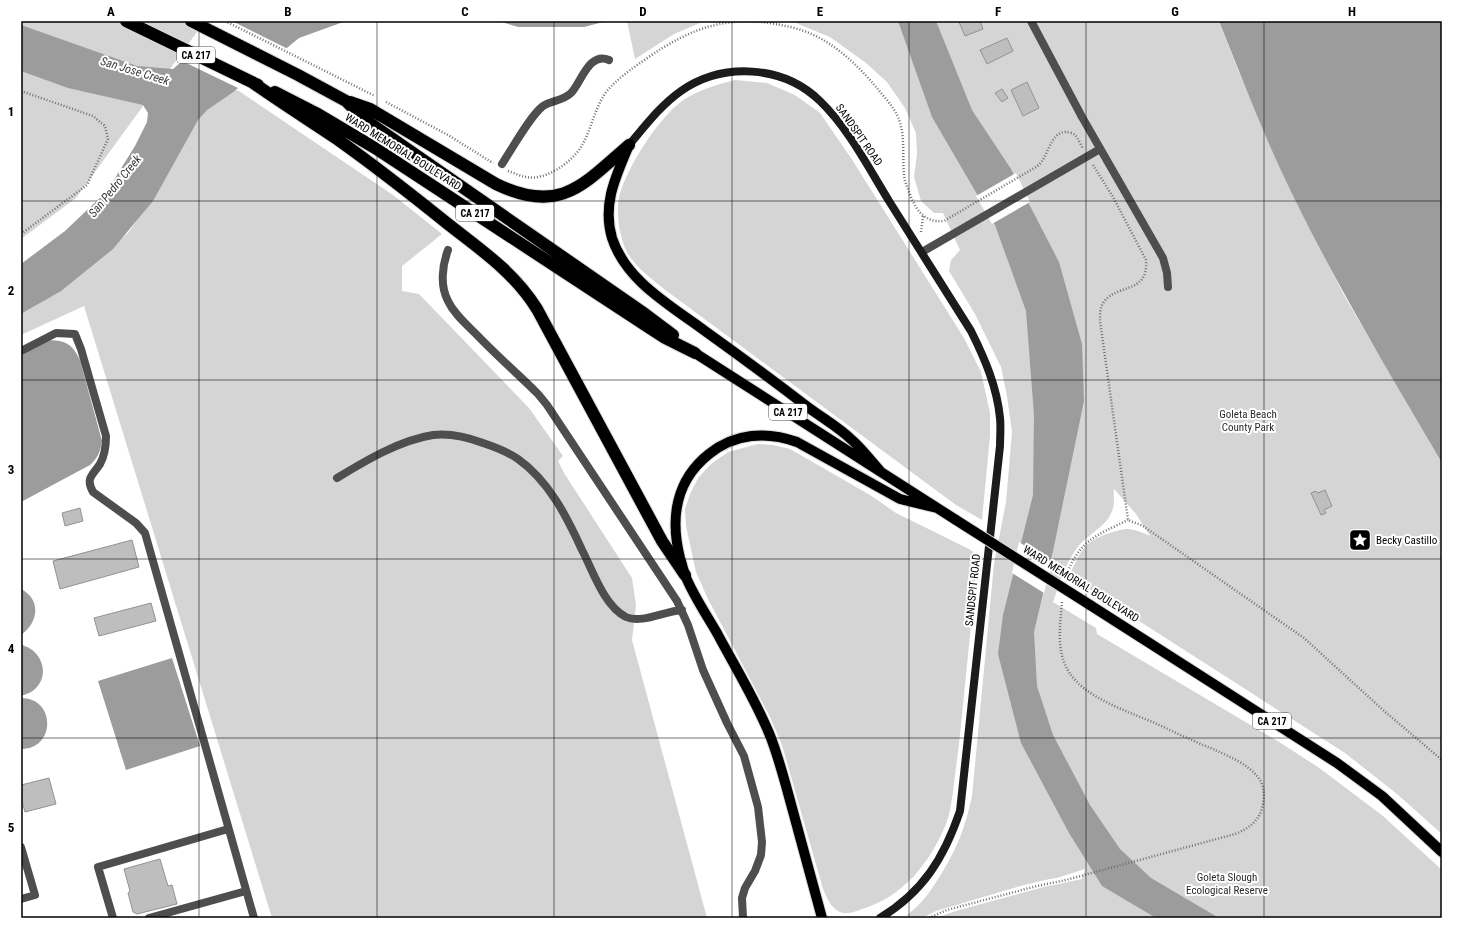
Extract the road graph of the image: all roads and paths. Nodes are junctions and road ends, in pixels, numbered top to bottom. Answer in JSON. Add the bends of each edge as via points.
{"nodes":[{"id":1,"x":126,"y":21,"type":"edge"},
{"id":2,"x":191,"y":21,"type":"edge"},
{"id":3,"x":225,"y":21,"type":"edge"},
{"id":4,"x":1031,"y":21,"type":"edge"},
{"id":5,"x":608,"y":60,"type":"dead end"},
{"id":6,"x":317,"y":67,"type":"dead end"},
{"id":7,"x":252,"y":82,"type":"junction"},
{"id":8,"x":21,"y":91,"type":"edge"},
{"id":9,"x":346,"y":101,"type":"junction"},
{"id":10,"x":1075,"y":135,"type":"dead end"},
{"id":11,"x":629,"y":145,"type":"junction"},
{"id":12,"x":1100,"y":149,"type":"junction"},
{"id":13,"x":502,"y":164,"type":"dead end"},
{"id":14,"x":1098,"y":175,"type":"dead end"},
{"id":15,"x":934,"y":221,"type":"dead end"},
{"id":16,"x":21,"y":234,"type":"edge"},
{"id":17,"x":448,"y":250,"type":"dead end"},
{"id":18,"x":922,"y":252,"type":"junction"},
{"id":19,"x":1168,"y":287,"type":"dead end"},
{"id":20,"x":21,"y":351,"type":"edge"},
{"id":21,"x":695,"y":352,"type":"junction"},
{"id":22,"x":881,"y":472,"type":"junction"},
{"id":23,"x":336,"y":478,"type":"dead end"},
{"id":24,"x":937,"y":508,"type":"junction"},
{"id":25,"x":1128,"y":520,"type":"junction"},
{"id":26,"x":685,"y":575,"type":"junction"},
{"id":27,"x":1064,"y":581,"type":"dead end"},
{"id":28,"x":1062,"y":596,"type":"dead end"},
{"id":29,"x":682,"y":610,"type":"junction"},
{"id":30,"x":1442,"y":760,"type":"edge"},
{"id":31,"x":228,"y":829,"type":"junction"},
{"id":32,"x":21,"y":847,"type":"edge"},
{"id":33,"x":1442,"y":852,"type":"edge"},
{"id":34,"x":246,"y":891,"type":"junction"},
{"id":35,"x":21,"y":899,"type":"edge"},
{"id":36,"x":113,"y":918,"type":"edge"},
{"id":37,"x":149,"y":918,"type":"edge"},
{"id":38,"x":254,"y":918,"type":"edge"},
{"id":39,"x":743,"y":918,"type":"edge"},
{"id":40,"x":822,"y":918,"type":"edge"},
{"id":41,"x":880,"y":918,"type":"edge"},
{"id":42,"x":929,"y":918,"type":"edge"}],
"edges":[{"from":1,"to":7,"type":"highway","name":"WARD MEMORIAL BOULEVARD","number":"CA 217"},
{"from":2,"to":9,"type":"highway","name":"WARD MEMORIAL BOULEVARD","number":"CA 217"},
{"from":3,"to":6,"type":"path"},
{"from":4,"to":12,"type":"street"},
{"from":5,"to":13,"type":"street","via":[[602,58],[592,62],[570,94],[538,110]]},
{"from":7,"to":21,"type":"highway","name":"WARD MEMORIAL BOULEVARD","number":"CA 217","via":[[302,105],[376,148],[645,326]]},
{"from":7,"to":26,"type":"highway","via":[[382,172],[487,254],[518,282],[537,309],[662,541]]},
{"from":8,"to":16,"type":"path","via":[[93,116],[105,126],[108,139],[87,186]]},
{"from":9,"to":11,"type":"highway","via":[[370,109],[496,184],[528,196],[547,198],[572,191]]},
{"from":9,"to":21,"type":"highway","name":"WARD MEMORIAL BOULEVARD","number":"CA 217","via":[[364,119],[645,314]]},
{"from":10,"to":15,"type":"path","via":[[1069,132],[1057,135],[1043,160],[1036,167],[944,221]]},
{"from":11,"to":18,"type":"street","name":"SANDSPIT ROAD","via":[[670,100],[701,80],[736,71],[781,77],[819,100],[838,122]]},
{"from":11,"to":22,"type":"main road","via":[[613,186],[608,215],[615,246],[630,271],[670,305],[853,440]]},
{"from":12,"to":18,"type":"street"},
{"from":12,"to":19,"type":"street","via":[[1163,258]]},
{"from":14,"to":25,"type":"path","via":[[1113,197],[1146,260],[1147,271],[1137,284],[1110,297],[1102,306],[1100,321]]},
{"from":17,"to":29,"type":"street","via":[[443,274],[448,302],[468,327],[547,405],[672,591]]},
{"from":18,"to":41,"type":"street","name":"SANDSPIT ROAD","via":[[971,331],[986,362],[1001,420],[1000,446],[960,811],[951,837],[922,883],[906,899]]},
{"from":20,"to":31,"type":"street","via":[[56,333],[75,334],[106,436],[106,449],[100,464],[90,475],[90,487],[93,492],[136,523],[145,534]]},
{"from":21,"to":22,"type":"main road","name":"WARD MEMORIAL BOULEVARD","number":"CA 217"},
{"from":22,"to":24,"type":"main road","name":"WARD MEMORIAL BOULEVARD","number":"CA 217"},
{"from":23,"to":29,"type":"street","via":[[381,453],[433,435],[447,434],[491,446],[529,467],[546,487],[570,526],[603,593],[620,613],[636,619]]},
{"from":24,"to":26,"type":"main road","via":[[900,499],[807,447],[787,439],[768,435],[738,439],[720,446],[700,462],[687,479],[679,497],[675,532]]},
{"from":24,"to":33,"type":"main road","name":"WARD MEMORIAL BOULEVARD","number":"CA 217","bridge":true,"via":[[1337,763],[1382,796]]},
{"from":25,"to":27,"type":"path","via":[[1085,543]]},
{"from":25,"to":30,"type":"path","via":[[1143,526],[1304,638]]},
{"from":26,"to":40,"type":"main road","via":[[768,731]]},
{"from":28,"to":42,"type":"path","via":[[1062,658],[1077,682],[1113,705],[1228,756],[1246,767],[1262,784],[1264,802],[1259,816],[1241,832],[947,910]]},
{"from":29,"to":39,"type":"street","via":[[703,670],[744,756],[758,807],[761,855],[742,898]]},
{"from":31,"to":34,"type":"street"},
{"from":31,"to":36,"type":"street","via":[[98,866]]},
{"from":32,"to":35,"type":"street","via":[[35,895]]},
{"from":34,"to":37,"type":"street"},
{"from":34,"to":38,"type":"street"}]}
